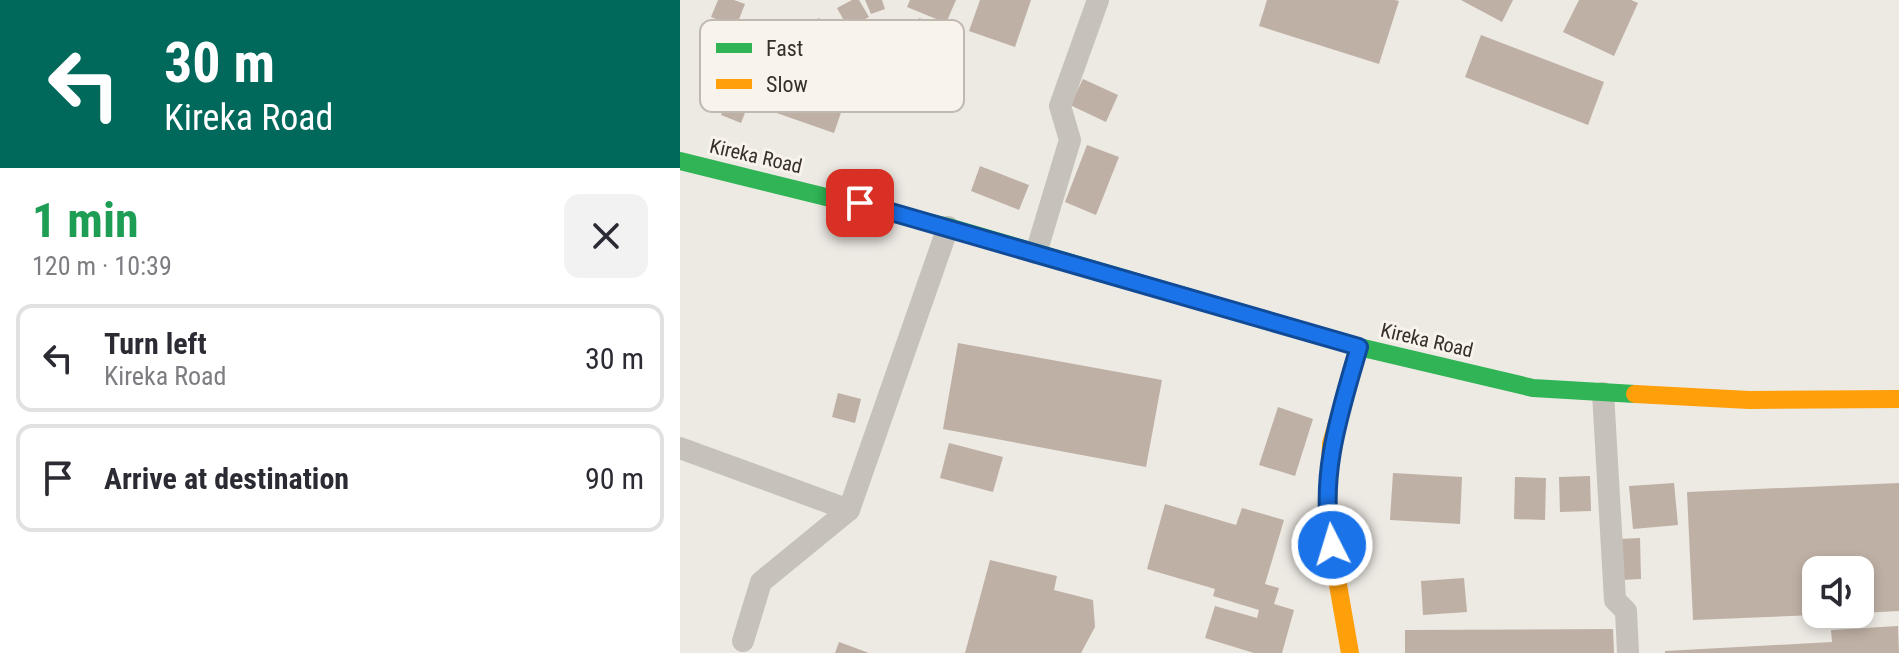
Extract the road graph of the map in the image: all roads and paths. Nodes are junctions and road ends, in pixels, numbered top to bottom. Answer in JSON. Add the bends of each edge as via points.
{"nodes":[{"id":1,"x":1098,"y":0,"type":"edge"},
{"id":2,"x":680,"y":161,"type":"edge"},
{"id":3,"x":948,"y":227,"type":"junction"},
{"id":4,"x":1036,"y":253,"type":"junction"},
{"id":5,"x":1359,"y":347,"type":"junction"},
{"id":6,"x":1603,"y":393,"type":"junction"},
{"id":7,"x":1899,"y":399,"type":"edge"},
{"id":8,"x":680,"y":448,"type":"edge"},
{"id":9,"x":849,"y":510,"type":"junction"},
{"id":10,"x":743,"y":641,"type":"dead end"},
{"id":11,"x":1350,"y":653,"type":"edge"},
{"id":12,"x":1628,"y":653,"type":"edge"}],
"edges":[{"from":1,"to":4,"type":"lane","via":[[1060,106],[1070,140]]},
{"from":2,"to":3,"type":"main road","name":"Kireka Road"},
{"from":3,"to":4,"type":"main road","name":"Kireka Road"},
{"from":3,"to":9,"type":"lane"},
{"from":4,"to":5,"type":"main road","name":"Kireka Road"},
{"from":5,"to":6,"type":"main road","name":"Kireka Road","via":[[1533,388]]},
{"from":5,"to":11,"type":"main road","via":[[1331,444],[1327,522]]},
{"from":6,"to":7,"type":"main road","name":"Kireka Road","via":[[1749,400]]},
{"from":6,"to":12,"type":"lane","via":[[1615,600],[1626,611]]},
{"from":8,"to":9,"type":"lane"},
{"from":9,"to":10,"type":"lane","via":[[761,582]]}]}
